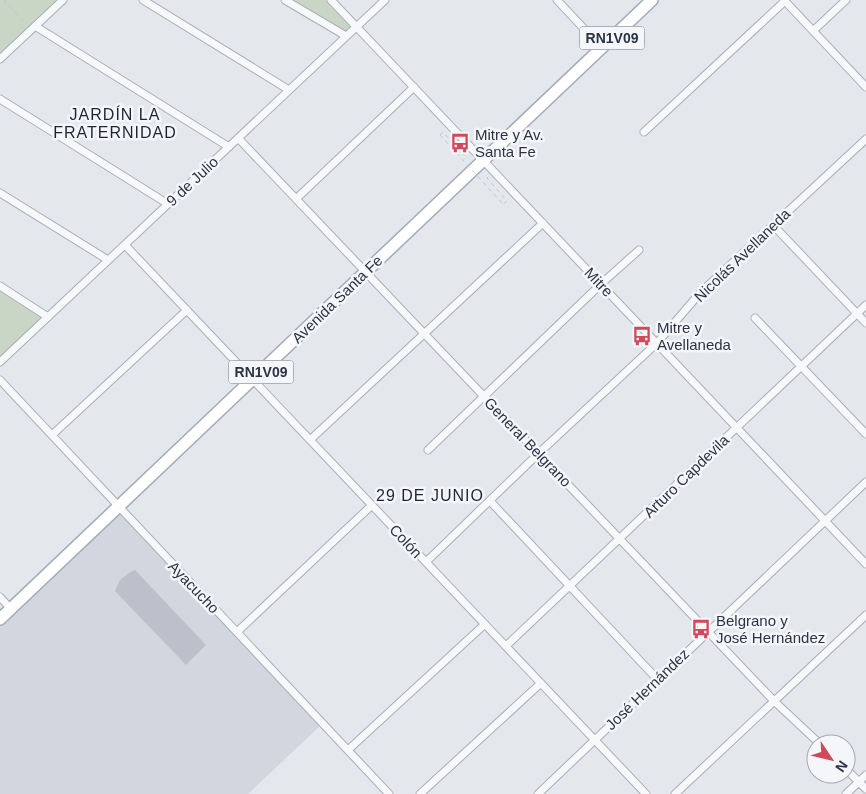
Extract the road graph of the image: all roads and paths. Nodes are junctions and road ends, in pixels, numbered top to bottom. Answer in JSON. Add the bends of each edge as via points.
{"nodes":[{"id":1,"x":4,"y":0,"type":"edge"},
{"id":2,"x":63,"y":0,"type":"edge"},
{"id":3,"x":143,"y":0,"type":"edge"},
{"id":4,"x":285,"y":0,"type":"edge"},
{"id":5,"x":331,"y":0,"type":"edge"},
{"id":6,"x":384,"y":0,"type":"edge"},
{"id":7,"x":557,"y":0,"type":"edge"},
{"id":8,"x":652,"y":0,"type":"edge"},
{"id":9,"x":846,"y":0,"type":"edge"},
{"id":10,"x":784,"y":1,"type":"edge"},
{"id":11,"x":356,"y":26,"type":"junction"},
{"id":12,"x":33,"y":28,"type":"junction"},
{"id":13,"x":813,"y":31,"type":"junction"},
{"id":14,"x":346,"y":36,"type":"junction"},
{"id":15,"x":602,"y":48,"type":"junction"},
{"id":16,"x":0,"y":59,"type":"edge"},
{"id":17,"x":414,"y":87,"type":"junction"},
{"id":18,"x":866,"y":87,"type":"edge"},
{"id":19,"x":289,"y":90,"type":"junction"},
{"id":20,"x":0,"y":99,"type":"edge"},
{"id":21,"x":644,"y":132,"type":"dead end"},
{"id":22,"x":238,"y":138,"type":"junction"},
{"id":23,"x":866,"y":139,"type":"edge"},
{"id":24,"x":229,"y":147,"type":"junction"},
{"id":25,"x":471,"y":148,"type":"junction"},
{"id":26,"x":483,"y":160,"type":"junction"},
{"id":27,"x":494,"y":172,"type":"junction"},
{"id":28,"x":0,"y":193,"type":"edge"},
{"id":29,"x":296,"y":199,"type":"junction"},
{"id":30,"x":168,"y":204,"type":"junction"},
{"id":31,"x":542,"y":223,"type":"junction"},
{"id":32,"x":773,"y":225,"type":"junction"},
{"id":33,"x":125,"y":244,"type":"junction"},
{"id":34,"x":639,"y":250,"type":"dead end"},
{"id":35,"x":108,"y":260,"type":"junction"},
{"id":36,"x":366,"y":272,"type":"junction"},
{"id":37,"x":601,"y":284,"type":"junction"},
{"id":38,"x":0,"y":286,"type":"edge"},
{"id":39,"x":866,"y":305,"type":"edge"},
{"id":40,"x":187,"y":310,"type":"junction"},
{"id":41,"x":857,"y":313,"type":"junction"},
{"id":42,"x":48,"y":317,"type":"junction"},
{"id":43,"x":755,"y":318,"type":"dead end"},
{"id":44,"x":866,"y":323,"type":"edge"},
{"id":45,"x":425,"y":334,"type":"junction"},
{"id":46,"x":657,"y":343,"type":"junction"},
{"id":47,"x":0,"y":362,"type":"edge"},
{"id":48,"x":801,"y":367,"type":"junction"},
{"id":49,"x":253,"y":379,"type":"junction"},
{"id":50,"x":0,"y":380,"type":"edge"},
{"id":51,"x":484,"y":396,"type":"junction"},
{"id":52,"x":737,"y":428,"type":"junction"},
{"id":53,"x":866,"y":434,"type":"edge"},
{"id":54,"x":52,"y":435,"type":"junction"},
{"id":55,"x":310,"y":440,"type":"junction"},
{"id":56,"x":428,"y":450,"type":"dead end"},
{"id":57,"x":539,"y":454,"type":"junction"},
{"id":58,"x":866,"y":482,"type":"edge"},
{"id":59,"x":490,"y":501,"type":"junction"},
{"id":60,"x":372,"y":505,"type":"junction"},
{"id":61,"x":118,"y":507,"type":"junction"},
{"id":62,"x":825,"y":520,"type":"junction"},
{"id":63,"x":620,"y":539,"type":"junction"},
{"id":64,"x":426,"y":562,"type":"junction"},
{"id":65,"x":866,"y":564,"type":"edge"},
{"id":66,"x":570,"y":587,"type":"junction"},
{"id":67,"x":0,"y":597,"type":"edge"},
{"id":68,"x":11,"y":609,"type":"junction"},
{"id":69,"x":866,"y":614,"type":"edge"},
{"id":70,"x":0,"y":619,"type":"edge"},
{"id":71,"x":485,"y":624,"type":"junction"},
{"id":72,"x":708,"y":631,"type":"junction"},
{"id":73,"x":237,"y":632,"type":"junction"},
{"id":74,"x":506,"y":646,"type":"junction"},
{"id":75,"x":657,"y":679,"type":"junction"},
{"id":76,"x":541,"y":683,"type":"junction"},
{"id":77,"x":774,"y":701,"type":"junction"},
{"id":78,"x":809,"y":734,"type":"edge"},
{"id":79,"x":594,"y":739,"type":"junction"},
{"id":80,"x":348,"y":750,"type":"junction"},
{"id":81,"x":866,"y":775,"type":"edge"},
{"id":82,"x":856,"y":779,"type":"edge"},
{"id":83,"x":859,"y":782,"type":"junction"},
{"id":84,"x":866,"y":789,"type":"edge"},
{"id":85,"x":389,"y":794,"type":"edge"},
{"id":86,"x":420,"y":794,"type":"edge"},
{"id":87,"x":538,"y":794,"type":"edge"},
{"id":88,"x":646,"y":794,"type":"edge"},
{"id":89,"x":674,"y":794,"type":"edge"},
{"id":90,"x":846,"y":794,"type":"edge"}],
"edges":[{"from":1,"to":12,"type":"path"},
{"from":2,"to":12,"type":"street"},
{"from":3,"to":19,"type":"street"},
{"from":4,"to":14,"type":"street"},
{"from":5,"to":11,"type":"street","name":"Mitre"},
{"from":6,"to":11,"type":"street","name":"9 de Julio"},
{"from":7,"to":15,"type":"street"},
{"from":8,"to":15,"type":"main road","name":"Avenida Santa Fe","number":"RN1V09"},
{"from":9,"to":13,"type":"street"},
{"from":10,"to":13,"type":"street"},
{"from":10,"to":21,"type":"street"},
{"from":11,"to":14,"type":"street","name":"9 de Julio"},
{"from":11,"to":17,"type":"street","name":"Mitre"},
{"from":12,"to":16,"type":"street"},
{"from":12,"to":24,"type":"street"},
{"from":13,"to":18,"type":"street"},
{"from":14,"to":19,"type":"street","name":"9 de Julio"},
{"from":15,"to":26,"type":"main road","name":"Avenida Santa Fe","number":"RN1V09"},
{"from":17,"to":25,"type":"street","name":"Mitre"},
{"from":17,"to":29,"type":"street"},
{"from":19,"to":22,"type":"street","name":"9 de Julio"},
{"from":20,"to":30,"type":"street"},
{"from":22,"to":24,"type":"street","name":"9 de Julio"},
{"from":22,"to":29,"type":"street","name":"General Belgrano"},
{"from":23,"to":32,"type":"street","name":"Nicolás Avellaneda"},
{"from":24,"to":30,"type":"street","name":"9 de Julio"},
{"from":25,"to":26,"type":"street","name":"Mitre"},
{"from":25,"to":27,"type":"path","bridge":true,"via":[[465,156],[443,132],[440,135],[503,204],[507,200],[487,178]]},
{"from":26,"to":27,"type":"street","name":"Mitre"},
{"from":26,"to":36,"type":"main road","name":"Avenida Santa Fe","number":"RN1V09"},
{"from":27,"to":31,"type":"street","name":"Mitre"},
{"from":28,"to":35,"type":"street"},
{"from":29,"to":36,"type":"street","name":"General Belgrano"},
{"from":30,"to":33,"type":"street","name":"9 de Julio"},
{"from":31,"to":37,"type":"street","name":"Mitre"},
{"from":31,"to":45,"type":"street"},
{"from":32,"to":41,"type":"street"},
{"from":32,"to":46,"type":"street","name":"Nicolás Avellaneda","via":[[700,293]]},
{"from":33,"to":35,"type":"street","name":"9 de Julio"},
{"from":33,"to":40,"type":"street","name":"Colón"},
{"from":34,"to":37,"type":"street"},
{"from":35,"to":42,"type":"street","name":"9 de Julio"},
{"from":36,"to":45,"type":"street","name":"General Belgrano"},
{"from":36,"to":49,"type":"main road","name":"Avenida Santa Fe","number":"RN1V09"},
{"from":37,"to":46,"type":"street","name":"Mitre"},
{"from":37,"to":51,"type":"street"},
{"from":38,"to":42,"type":"street"},
{"from":39,"to":41,"type":"street","name":"Arturo Capdevila"},
{"from":40,"to":49,"type":"street","name":"Colón"},
{"from":40,"to":54,"type":"street"},
{"from":41,"to":44,"type":"street"},
{"from":41,"to":48,"type":"street","name":"Arturo Capdevila"},
{"from":42,"to":47,"type":"street","name":"9 de Julio"},
{"from":43,"to":48,"type":"street"},
{"from":45,"to":51,"type":"street","name":"General Belgrano"},
{"from":45,"to":55,"type":"street"},
{"from":46,"to":52,"type":"street","name":"Mitre"},
{"from":46,"to":57,"type":"street","name":"Nicolás Avellaneda"},
{"from":48,"to":52,"type":"street","name":"Arturo Capdevila"},
{"from":48,"to":53,"type":"street"},
{"from":49,"to":55,"type":"street","name":"Colón"},
{"from":49,"to":61,"type":"main road","name":"Avenida Santa Fe","number":"RN1V09"},
{"from":50,"to":54,"type":"street","name":"Ayacucho"},
{"from":51,"to":56,"type":"street"},
{"from":51,"to":57,"type":"street","name":"General Belgrano"},
{"from":52,"to":62,"type":"street","name":"Mitre"},
{"from":52,"to":63,"type":"street","name":"Arturo Capdevila"},
{"from":54,"to":61,"type":"street","name":"Ayacucho"},
{"from":55,"to":60,"type":"street","name":"Colón"},
{"from":57,"to":59,"type":"street","name":"Nicolás Avellaneda"},
{"from":57,"to":63,"type":"street","name":"General Belgrano"},
{"from":58,"to":62,"type":"street","name":"José Hernández"},
{"from":59,"to":64,"type":"street","name":"Nicolás Avellaneda"},
{"from":59,"to":66,"type":"street"},
{"from":60,"to":64,"type":"street","name":"Colón"},
{"from":60,"to":73,"type":"street"},
{"from":61,"to":68,"type":"main road","name":"Avenida Santa Fe","number":"RN1V09"},
{"from":61,"to":73,"type":"street","name":"Ayacucho"},
{"from":62,"to":65,"type":"street","name":"Mitre"},
{"from":62,"to":72,"type":"street","name":"José Hernández"},
{"from":63,"to":66,"type":"street","name":"Arturo Capdevila"},
{"from":63,"to":72,"type":"street","name":"General Belgrano"},
{"from":64,"to":71,"type":"street","name":"Colón"},
{"from":66,"to":74,"type":"street","name":"Arturo Capdevila"},
{"from":66,"to":75,"type":"street"},
{"from":67,"to":68,"type":"street"},
{"from":68,"to":70,"type":"main road","name":"Avenida Santa Fe","number":"RN1V09"},
{"from":69,"to":77,"type":"street"},
{"from":71,"to":74,"type":"street","name":"Colón"},
{"from":71,"to":80,"type":"street"},
{"from":72,"to":75,"type":"street","name":"José Hernández"},
{"from":72,"to":77,"type":"street","name":"General Belgrano"},
{"from":73,"to":80,"type":"street","name":"Ayacucho"},
{"from":74,"to":76,"type":"street","name":"Colón"},
{"from":75,"to":79,"type":"street","name":"José Hernández"},
{"from":76,"to":79,"type":"street","name":"Colón"},
{"from":76,"to":86,"type":"street"},
{"from":77,"to":78,"type":"street","name":"General Belgrano"},
{"from":77,"to":89,"type":"street"},
{"from":79,"to":87,"type":"street","name":"José Hernández"},
{"from":79,"to":88,"type":"street","name":"Colón"},
{"from":80,"to":85,"type":"street","name":"Ayacucho"},
{"from":81,"to":83,"type":"street"},
{"from":82,"to":83,"type":"street"},
{"from":83,"to":84,"type":"street"},
{"from":83,"to":90,"type":"street"}]}
